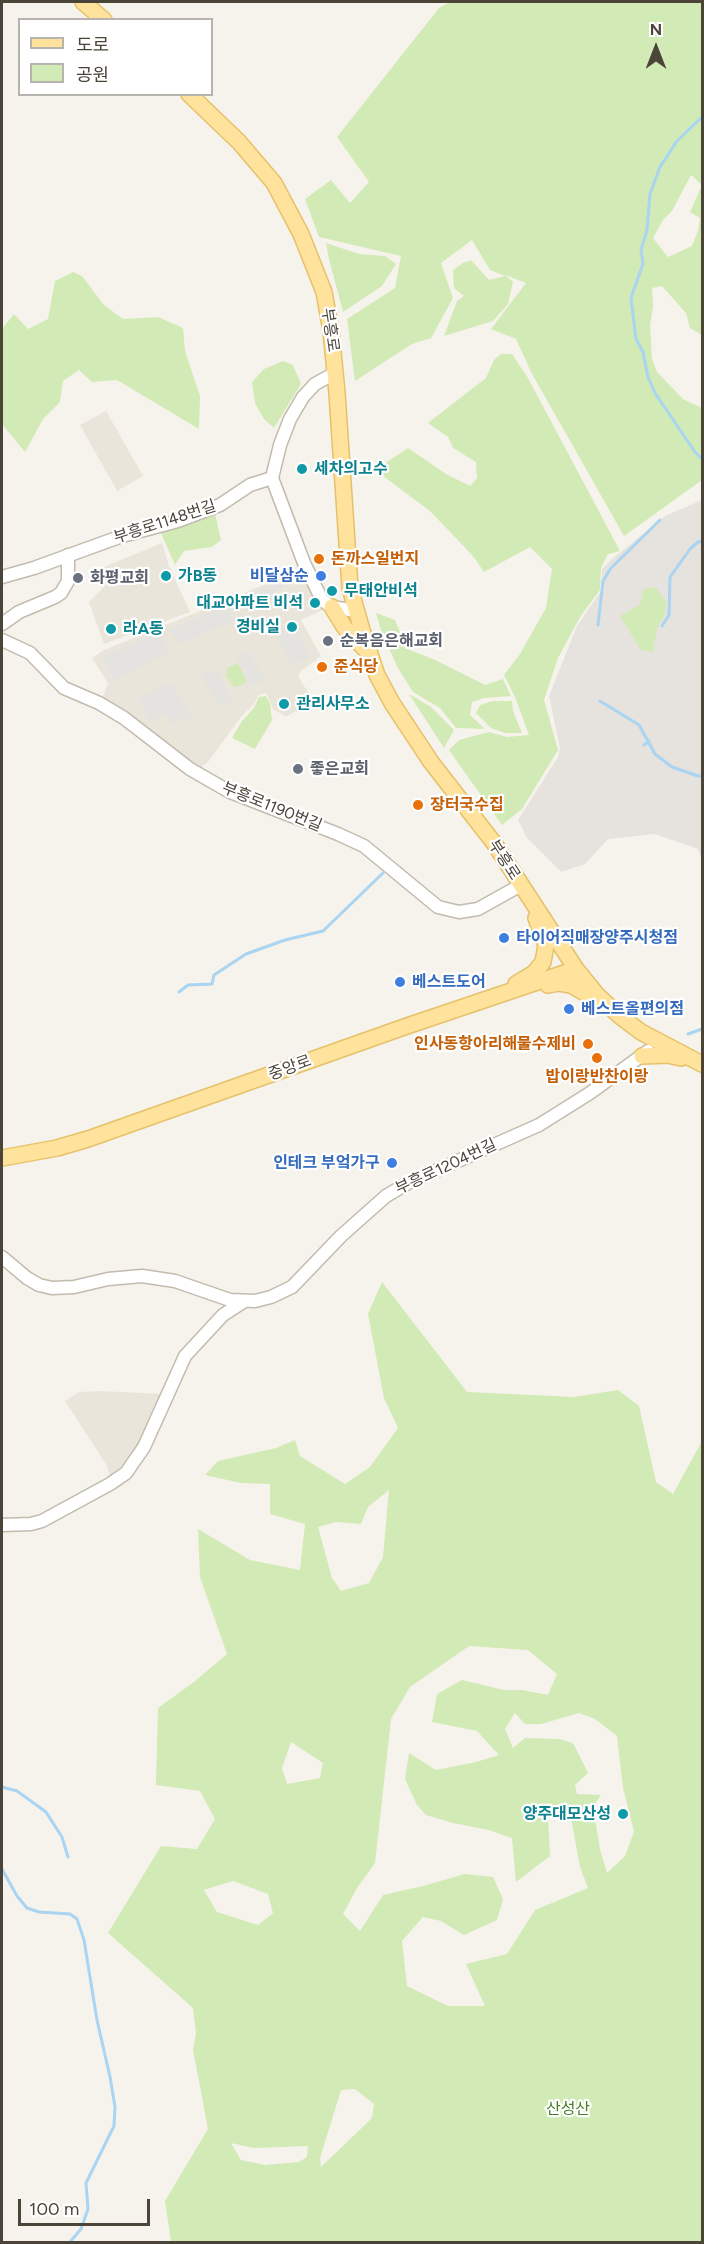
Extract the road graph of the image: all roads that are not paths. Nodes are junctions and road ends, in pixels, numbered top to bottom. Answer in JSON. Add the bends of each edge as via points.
{"nodes":[{"id":1,"x":83,"y":2,"type":"edge"},
{"id":2,"x":102,"y":18,"type":"edge"},
{"id":3,"x":191,"y":96,"type":"edge"},
{"id":4,"x":335,"y":373,"type":"junction"},
{"id":5,"x":272,"y":478,"type":"junction"},
{"id":6,"x":68,"y":555,"type":"junction"},
{"id":7,"x":2,"y":578,"type":"edge"},
{"id":8,"x":332,"y":607,"type":"junction"},
{"id":9,"x":356,"y":611,"type":"junction"},
{"id":10,"x":2,"y":624,"type":"edge"},
{"id":11,"x":2,"y":640,"type":"edge"},
{"id":12,"x":370,"y":654,"type":"junction"},
{"id":13,"x":521,"y":885,"type":"junction"},
{"id":14,"x":530,"y":898,"type":"junction"},
{"id":15,"x":576,"y":969,"type":"junction"},
{"id":16,"x":515,"y":990,"type":"junction"},
{"id":17,"x":472,"y":1004,"type":"junction"},
{"id":18,"x":611,"y":1008,"type":"junction"},
{"id":19,"x":657,"y":1040,"type":"junction"},
{"id":20,"x":642,"y":1056,"type":"junction"},
{"id":21,"x":696,"y":1062,"type":"edge"},
{"id":22,"x":2,"y":1158,"type":"edge"},
{"id":23,"x":2,"y":1257,"type":"edge"},
{"id":24,"x":245,"y":1301,"type":"junction"},
{"id":25,"x":2,"y":1525,"type":"edge"}],
"edges":[{"from":1,"to":2,"type":"main road"},
{"from":3,"to":4,"type":"main road","name":"부흥로","via":[[256,159],[283,199],[324,292]]},
{"from":4,"to":5,"type":"street","via":[[315,384],[303,397],[280,444]]},
{"from":4,"to":9,"type":"main road","name":"부흥로","via":[[350,588]]},
{"from":5,"to":6,"type":"street","name":"부흥로1148번길","via":[[250,485],[220,506]]},
{"from":5,"to":8,"type":"street","via":[[313,582],[322,600]]},
{"from":6,"to":7,"type":"street","name":"부흥로1148번길"},
{"from":6,"to":10,"type":"street","via":[[68,581],[61,593]]},
{"from":8,"to":9,"type":"street"},
{"from":8,"to":12,"type":"main road","via":[[345,628]]},
{"from":9,"to":12,"type":"main road","name":"부흥로"},
{"from":11,"to":13,"type":"street","name":"부흥로1190번길","via":[[30,653],[64,688],[124,718],[190,769],[230,792],[364,846],[438,907],[459,912],[478,909]]},
{"from":12,"to":13,"type":"main road","name":"부흥로","via":[[377,675],[407,727]]},
{"from":13,"to":14,"type":"main road","name":"부흥로"},
{"from":14,"to":15,"type":"main road","name":"부흥로"},
{"from":14,"to":17,"type":"main road","via":[[546,945],[543,962],[521,982]]},
{"from":15,"to":16,"type":"main road","name":"중앙로"},
{"from":15,"to":18,"type":"main road","name":"부흥로"},
{"from":16,"to":17,"type":"main road","name":"중앙로"},
{"from":16,"to":18,"type":"main road","via":[[555,983],[571,985]]},
{"from":17,"to":22,"type":"main road","name":"중앙로","via":[[88,1139]]},
{"from":18,"to":19,"type":"main road","name":"부흥로"},
{"from":19,"to":20,"type":"street","name":"부흥로1204번길"},
{"from":19,"to":21,"type":"main road","name":"부흥로"},
{"from":20,"to":21,"type":"main road","via":[[668,1055]]},
{"from":20,"to":24,"type":"street","name":"부흥로1204번길","via":[[539,1125],[386,1196],[340,1236],[292,1287],[271,1297]]},
{"from":23,"to":24,"type":"street","name":"부흥로1204번길","via":[[27,1278],[52,1288],[152,1276]]},
{"from":24,"to":25,"type":"street","name":"부흥로1204번길","via":[[223,1315],[185,1356],[144,1447],[126,1473],[42,1521]]}]}
